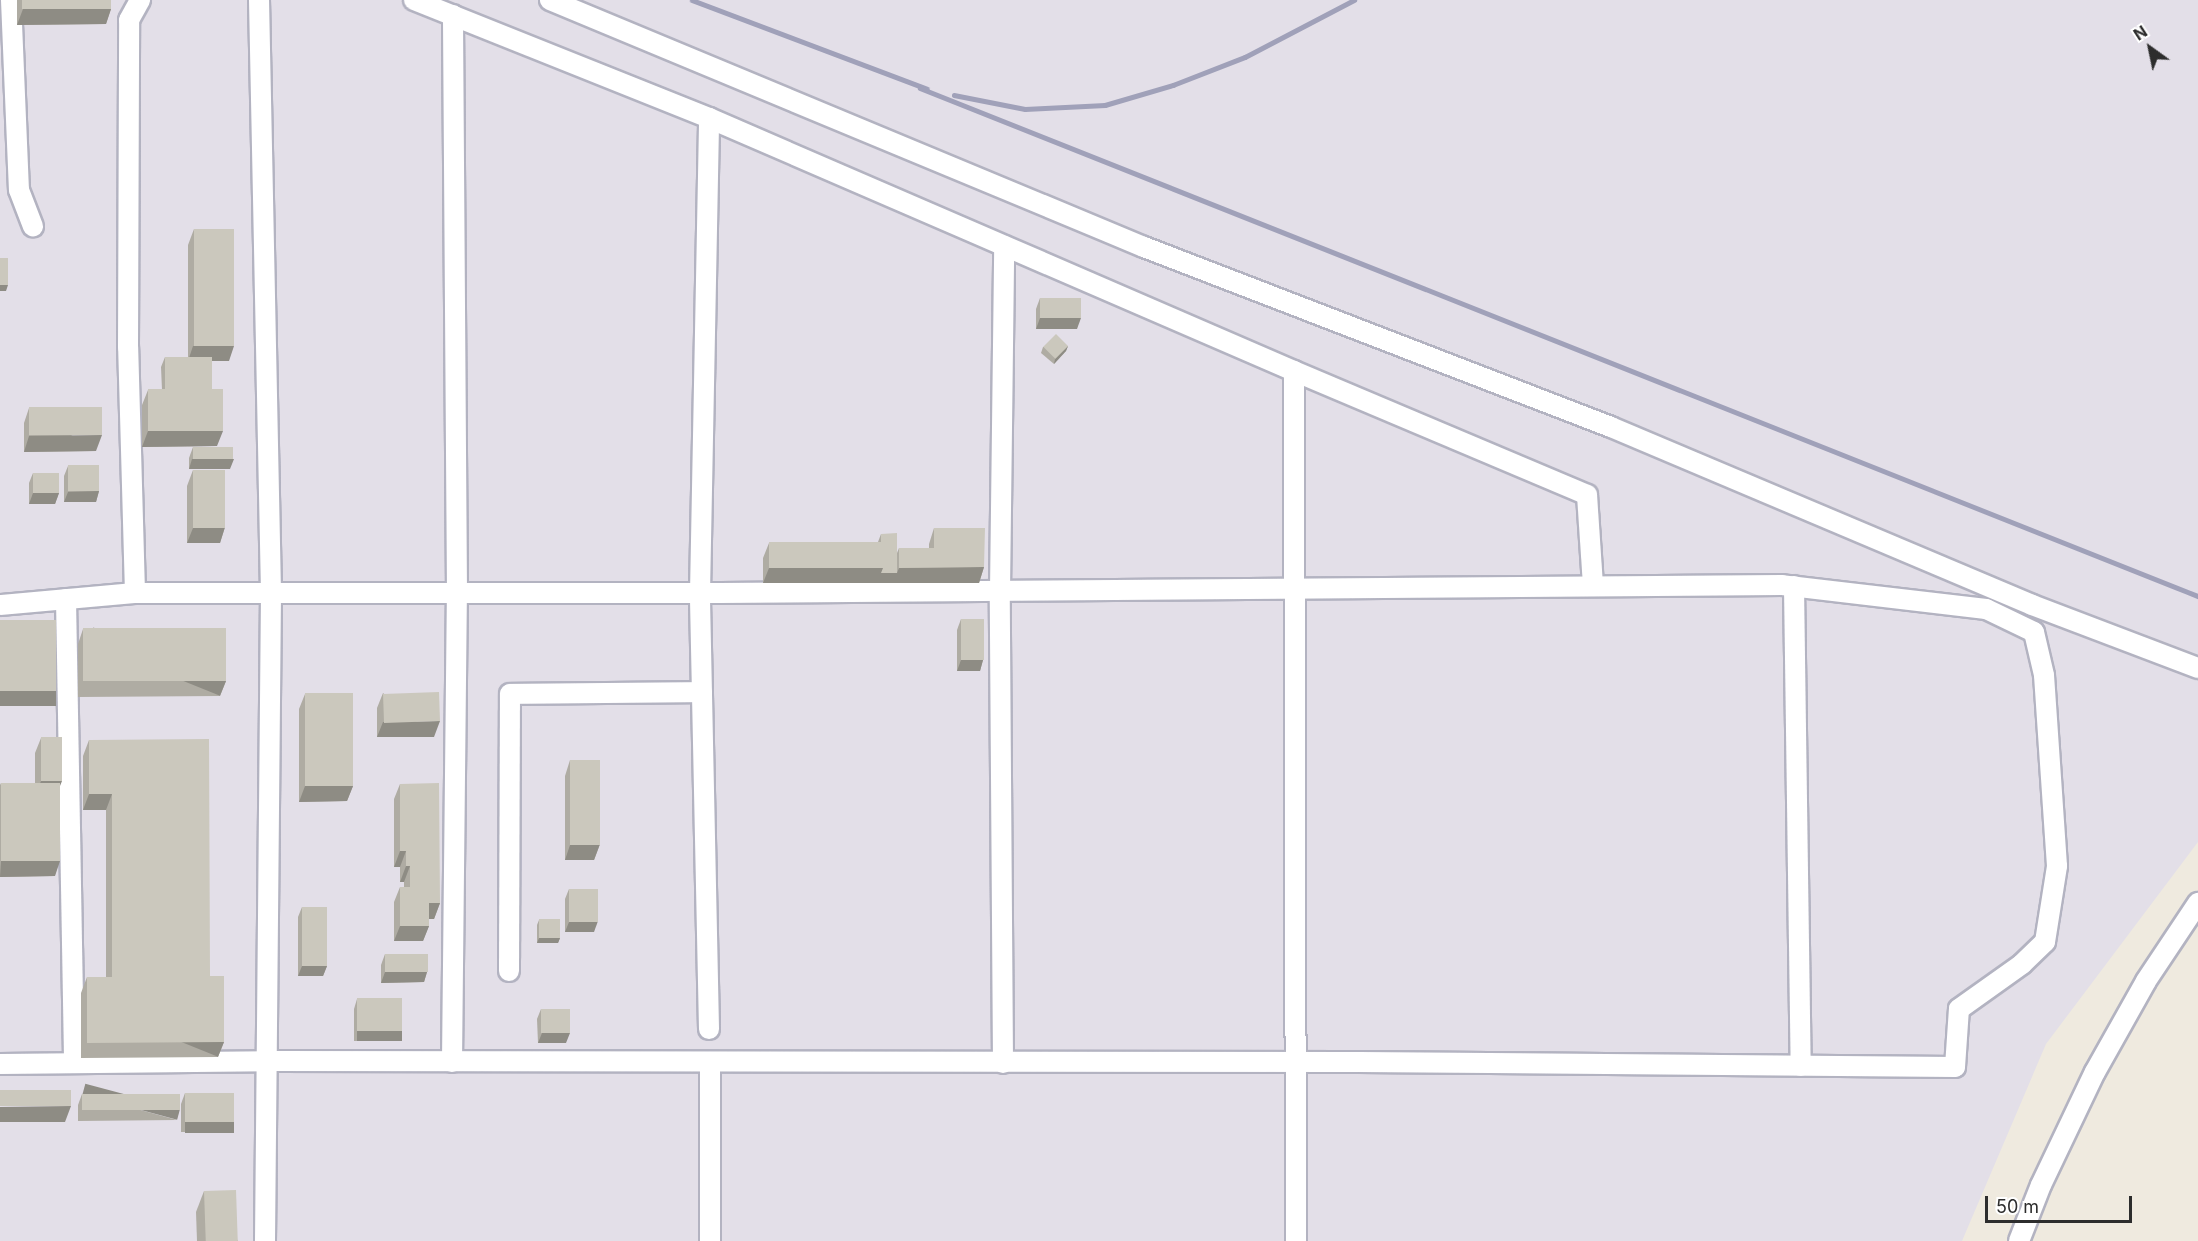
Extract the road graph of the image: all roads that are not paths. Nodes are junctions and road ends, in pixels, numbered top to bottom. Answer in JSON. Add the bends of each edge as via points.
{"nodes":[{"id":1,"x":11,"y":0,"type":"edge"},
{"id":2,"x":140,"y":0,"type":"edge"},
{"id":3,"x":259,"y":0,"type":"edge"},
{"id":4,"x":414,"y":0,"type":"edge"},
{"id":5,"x":550,"y":0,"type":"edge"},
{"id":6,"x":453,"y":15,"type":"junction"},
{"id":7,"x":710,"y":118,"type":"junction"},
{"id":8,"x":33,"y":226,"type":"dead end"},
{"id":9,"x":1004,"y":246,"type":"junction"},
{"id":10,"x":1293,"y":370,"type":"junction"},
{"id":11,"x":1593,"y":586,"type":"junction"},
{"id":12,"x":1794,"y":586,"type":"junction"},
{"id":13,"x":1294,"y":588,"type":"junction"},
{"id":14,"x":1000,"y":591,"type":"junction"},
{"id":15,"x":135,"y":593,"type":"junction"},
{"id":16,"x":271,"y":593,"type":"junction"},
{"id":17,"x":457,"y":593,"type":"junction"},
{"id":18,"x":700,"y":593,"type":"junction"},
{"id":19,"x":66,"y":599,"type":"junction"},
{"id":20,"x":0,"y":604,"type":"edge"},
{"id":21,"x":2198,"y":668,"type":"edge"},
{"id":22,"x":702,"y":692,"type":"junction"},
{"id":23,"x":2198,"y":903,"type":"edge"},
{"id":24,"x":509,"y":970,"type":"dead end"},
{"id":25,"x":709,"y":1029,"type":"dead end"},
{"id":26,"x":267,"y":1061,"type":"junction"},
{"id":27,"x":452,"y":1062,"type":"junction"},
{"id":28,"x":710,"y":1062,"type":"junction"},
{"id":29,"x":74,"y":1063,"type":"junction"},
{"id":30,"x":1003,"y":1063,"type":"junction"},
{"id":31,"x":1295,"y":1063,"type":"junction"},
{"id":32,"x":0,"y":1064,"type":"edge"},
{"id":33,"x":1800,"y":1066,"type":"junction"},
{"id":34,"x":265,"y":1241,"type":"edge"},
{"id":35,"x":710,"y":1241,"type":"edge"},
{"id":36,"x":1296,"y":1241,"type":"edge"},
{"id":37,"x":2019,"y":1241,"type":"edge"}],
"edges":[{"from":1,"to":8,"type":"street","via":[[19,189]]},
{"from":2,"to":15,"type":"street","via":[[129,20],[128,347]]},
{"from":3,"to":16,"type":"street"},
{"from":4,"to":6,"type":"street"},
{"from":5,"to":21,"type":"street","via":[[1144,247],[1611,427],[2032,605]]},
{"from":6,"to":7,"type":"street"},
{"from":6,"to":17,"type":"street"},
{"from":7,"to":9,"type":"street"},
{"from":7,"to":18,"type":"street"},
{"from":9,"to":10,"type":"street"},
{"from":9,"to":14,"type":"street"},
{"from":10,"to":11,"type":"street","via":[[1587,495]]},
{"from":10,"to":13,"type":"street"},
{"from":11,"to":12,"type":"street"},
{"from":11,"to":13,"type":"street"},
{"from":12,"to":33,"type":"street"},
{"from":12,"to":33,"type":"street","via":[[1986,609],[2034,632],[2044,675],[2057,866],[2045,942],[2022,964],[1959,1009],[1955,1067]]},
{"from":13,"to":14,"type":"street"},
{"from":13,"to":31,"type":"street"},
{"from":14,"to":18,"type":"street"},
{"from":14,"to":30,"type":"street"},
{"from":15,"to":16,"type":"street"},
{"from":15,"to":19,"type":"street"},
{"from":16,"to":17,"type":"street"},
{"from":16,"to":26,"type":"street"},
{"from":17,"to":18,"type":"street"},
{"from":17,"to":27,"type":"street"},
{"from":18,"to":22,"type":"street"},
{"from":19,"to":20,"type":"street"},
{"from":19,"to":29,"type":"street"},
{"from":22,"to":24,"type":"street","via":[[510,694]]},
{"from":22,"to":25,"type":"street"},
{"from":23,"to":37,"type":"street","via":[[2146,981],[2095,1072]]},
{"from":26,"to":27,"type":"street"},
{"from":26,"to":29,"type":"street"},
{"from":26,"to":34,"type":"street"},
{"from":27,"to":28,"type":"street"},
{"from":28,"to":30,"type":"street"},
{"from":28,"to":35,"type":"street"},
{"from":29,"to":32,"type":"street"},
{"from":30,"to":31,"type":"street"},
{"from":31,"to":33,"type":"street"},
{"from":31,"to":36,"type":"street"}]}
